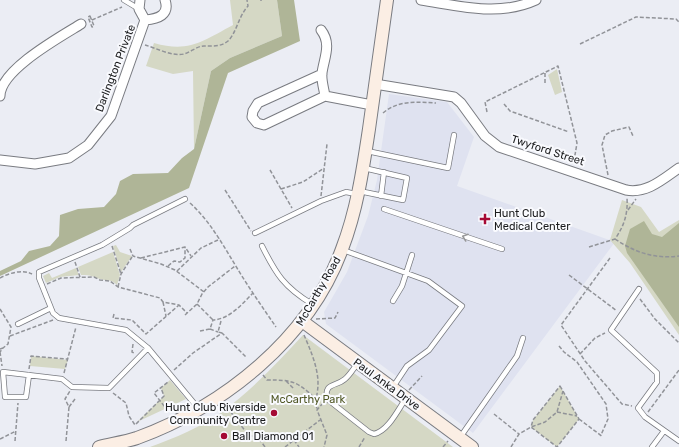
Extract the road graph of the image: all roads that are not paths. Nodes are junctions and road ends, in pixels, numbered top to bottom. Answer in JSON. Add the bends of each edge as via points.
{"nodes":[{"id":1,"x":165,"y":0,"type":"edge"},
{"id":2,"x":388,"y":0,"type":"edge"},
{"id":3,"x":421,"y":0,"type":"edge"},
{"id":4,"x":536,"y":0,"type":"edge"},
{"id":5,"x":126,"y":2,"type":"edge"},
{"id":6,"x":466,"y":3,"type":"edge"},
{"id":7,"x":140,"y":4,"type":"edge"},
{"id":8,"x":146,"y":20,"type":"junction"},
{"id":9,"x":81,"y":24,"type":"dead end"},
{"id":10,"x":321,"y":30,"type":"dead end"},
{"id":11,"x":322,"y":74,"type":"junction"},
{"id":12,"x":375,"y":84,"type":"junction"},
{"id":13,"x":0,"y":96,"type":"edge"},
{"id":14,"x":325,"y":96,"type":"junction"},
{"id":15,"x":372,"y":105,"type":"junction"},
{"id":16,"x":454,"y":135,"type":"dead end"},
{"id":17,"x":365,"y":150,"type":"junction"},
{"id":18,"x":0,"y":160,"type":"edge"},
{"id":19,"x":362,"y":167,"type":"junction"},
{"id":20,"x":679,"y":168,"type":"edge"},
{"id":21,"x":384,"y":172,"type":"junction"},
{"id":22,"x":358,"y":192,"type":"junction"},
{"id":23,"x":380,"y":196,"type":"junction"},
{"id":24,"x":185,"y":199,"type":"road end"},
{"id":25,"x":384,"y":209,"type":"dead end"},
{"id":26,"x":255,"y":233,"type":"road end"},
{"id":27,"x":262,"y":246,"type":"dead end"},
{"id":28,"x":342,"y":250,"type":"junction"},
{"id":29,"x":502,"y":250,"type":"dead end"},
{"id":30,"x":412,"y":255,"type":"dead end"},
{"id":31,"x":406,"y":272,"type":"junction"},
{"id":32,"x":639,"y":289,"type":"dead end"},
{"id":33,"x":393,"y":301,"type":"dead end"},
{"id":34,"x":313,"y":304,"type":"junction"},
{"id":35,"x":51,"y":308,"type":"junction"},
{"id":36,"x":302,"y":321,"type":"junction"},
{"id":37,"x":18,"y":324,"type":"dead end"},
{"id":38,"x":523,"y":338,"type":"dead end"},
{"id":39,"x":148,"y":348,"type":"junction"},
{"id":40,"x":358,"y":363,"type":"junction"},
{"id":41,"x":29,"y":375,"type":"junction"},
{"id":42,"x":392,"y":388,"type":"junction"},
{"id":43,"x":408,"y":394,"type":"junction"},
{"id":44,"x":199,"y":410,"type":"junction"},
{"id":45,"x":664,"y":431,"type":"junction"},
{"id":46,"x":460,"y":438,"type":"junction"},
{"id":47,"x":679,"y":441,"type":"edge"},
{"id":48,"x":99,"y":447,"type":"edge"},
{"id":49,"x":472,"y":447,"type":"edge"},
{"id":50,"x":652,"y":447,"type":"edge"}],
"edges":[{"from":1,"to":8,"type":"street","name":"Darlington Private","via":[[166,9],[163,15]]},
{"from":2,"to":12,"type":"street","name":"McCarthy Road"},
{"from":3,"to":6,"type":"street"},
{"from":4,"to":6,"type":"street","via":[[500,10],[490,10]]},
{"from":5,"to":7,"type":"lane"},
{"from":7,"to":8,"type":"street","name":"Darlington Private"},
{"from":8,"to":18,"type":"street","name":"Darlington Private","via":[[111,116],[88,145],[69,158],[35,164]]},
{"from":9,"to":13,"type":"street","via":[[54,40],[9,75]]},
{"from":10,"to":11,"type":"street","via":[[325,36],[327,56]]},
{"from":11,"to":14,"type":"street"},
{"from":11,"to":14,"type":"street","via":[[258,103],[252,116],[257,123],[264,125]]},
{"from":12,"to":15,"type":"street","name":"McCarthy Road"},
{"from":12,"to":20,"type":"street","name":"Twyford Street","via":[[454,97],[485,136],[500,147],[626,190],[639,191],[649,188]]},
{"from":14,"to":15,"type":"street"},
{"from":15,"to":17,"type":"street","name":"McCarthy Road"},
{"from":16,"to":17,"type":"lane","via":[[448,168]]},
{"from":17,"to":19,"type":"street","name":"McCarthy Road"},
{"from":19,"to":21,"type":"lane"},
{"from":19,"to":22,"type":"street","name":"McCarthy Road"},
{"from":21,"to":23,"type":"lane"},
{"from":21,"to":23,"type":"lane","via":[[407,178],[403,200]]},
{"from":22,"to":23,"type":"lane"},
{"from":22,"to":26,"type":"lane","via":[[346,192],[321,201]]},
{"from":22,"to":28,"type":"street","name":"McCarthy Road"},
{"from":24,"to":35,"type":"lane","via":[[133,225],[110,240],[39,272]]},
{"from":29,"to":25,"type":"lane","one_way":true},
{"from":27,"to":34,"type":"lane","via":[[273,268],[291,290]]},
{"from":28,"to":31,"type":"lane"},
{"from":28,"to":34,"type":"street","name":"McCarthy Road"},
{"from":30,"to":31,"type":"lane"},
{"from":31,"to":33,"type":"lane","via":[[402,286]]},
{"from":31,"to":42,"type":"lane","via":[[428,281],[462,306],[429,350],[407,366]]},
{"from":32,"to":45,"type":"lane","via":[[611,330],[656,373],[657,382],[638,408]]},
{"from":34,"to":36,"type":"street","name":"McCarthy Road"},
{"from":35,"to":37,"type":"lane"},
{"from":35,"to":39,"type":"lane","via":[[59,318],[126,330]]},
{"from":36,"to":40,"type":"street","name":"Paul Anka Drive"},
{"from":36,"to":44,"type":"street","name":"McCarthy Road","via":[[257,367]]},
{"from":38,"to":46,"type":"lane","via":[[518,356]]},
{"from":39,"to":41,"type":"lane","via":[[109,388],[72,387],[62,379]]},
{"from":39,"to":44,"type":"lane"},
{"from":40,"to":42,"type":"street","name":"Paul Anka Drive"},
{"from":40,"to":43,"type":"lane","via":[[344,380],[329,387],[326,392],[327,399],[369,432],[378,433],[394,416]]},
{"from":41,"to":41,"type":"lane","via":[[3,372],[5,397],[26,396]]},
{"from":42,"to":43,"type":"street","name":"Paul Anka Drive"},
{"from":43,"to":46,"type":"street","name":"Paul Anka Drive"},
{"from":44,"to":48,"type":"street","name":"McCarthy Road","via":[[135,438]]},
{"from":45,"to":47,"type":"lane"},
{"from":45,"to":50,"type":"lane"},
{"from":46,"to":49,"type":"street","name":"Paul Anka Drive"}]}
